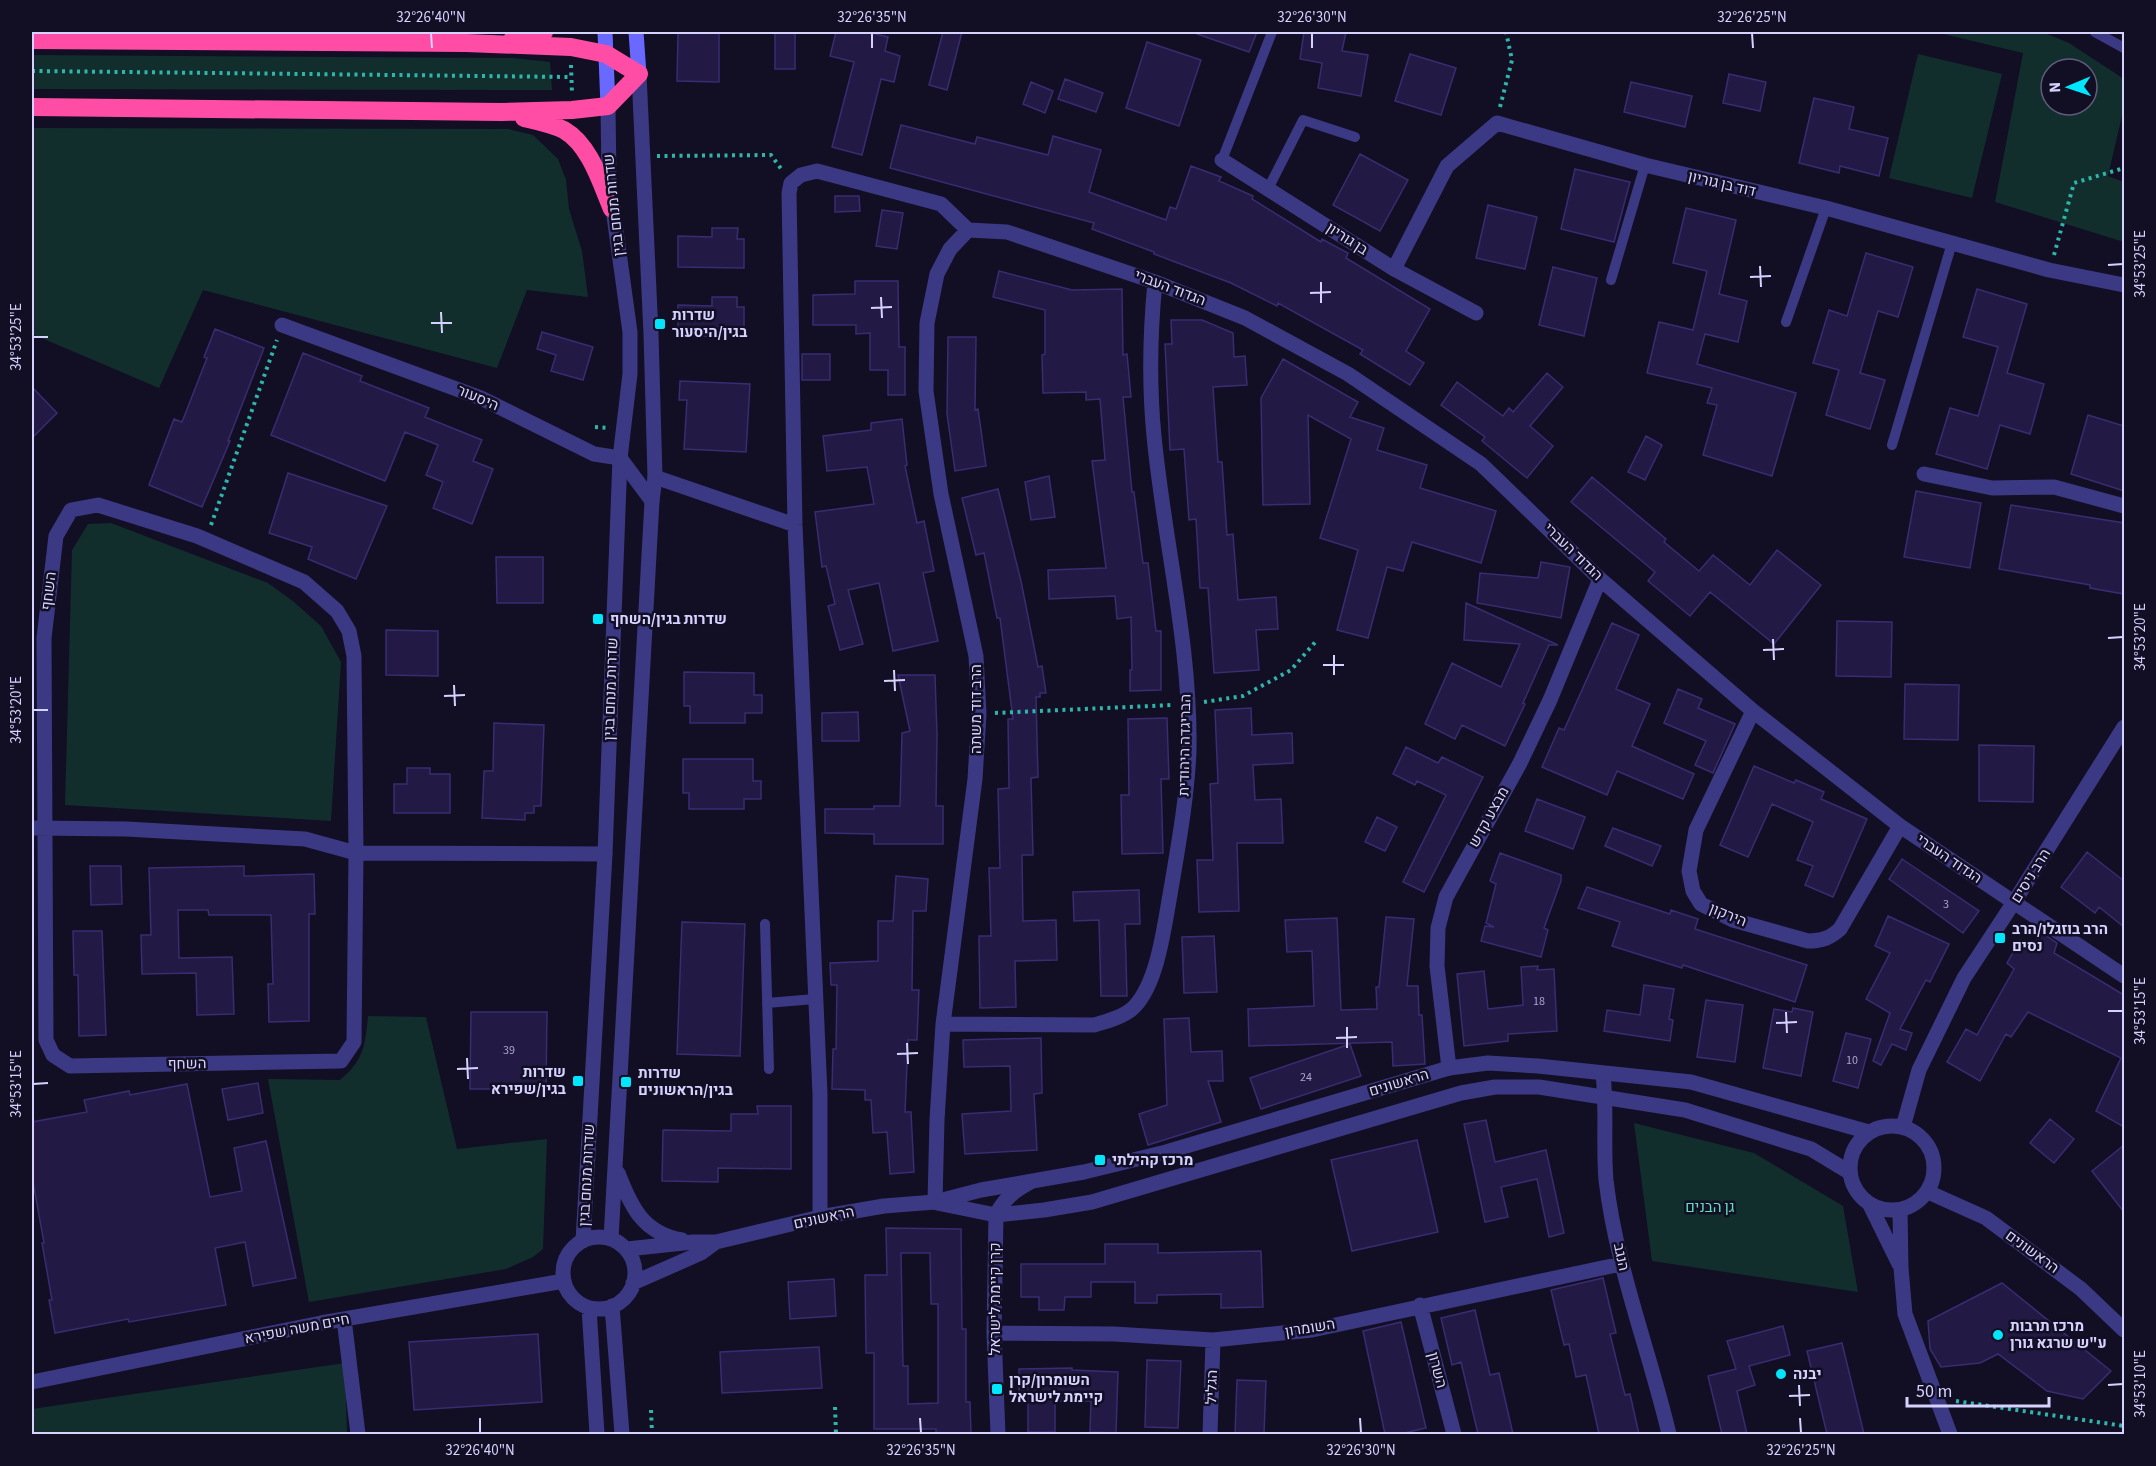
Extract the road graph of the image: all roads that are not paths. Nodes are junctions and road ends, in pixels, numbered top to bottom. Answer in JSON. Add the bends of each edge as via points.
{"nodes":[{"id":1,"x":544,"y":32,"type":"edge"},
{"id":2,"x":605,"y":32,"type":"edge"},
{"id":3,"x":636,"y":32,"type":"edge"},
{"id":4,"x":1272,"y":32,"type":"edge"},
{"id":5,"x":2095,"y":32,"type":"edge"},
{"id":6,"x":32,"y":40,"type":"edge"},
{"id":7,"x":466,"y":43,"type":"junction"},
{"id":8,"x":2124,"y":48,"type":"edge"},
{"id":9,"x":606,"y":54,"type":"junction"},
{"id":10,"x":639,"y":74,"type":"junction"},
{"id":11,"x":32,"y":106,"type":"edge"},
{"id":12,"x":608,"y":106,"type":"junction"},
{"id":13,"x":502,"y":112,"type":"junction"},
{"id":14,"x":1355,"y":137,"type":"dead end"},
{"id":15,"x":1222,"y":160,"type":"joint"},
{"id":16,"x":1645,"y":165,"type":"junction"},
{"id":17,"x":1268,"y":189,"type":"junction"},
{"id":18,"x":1826,"y":208,"type":"junction"},
{"id":19,"x":612,"y":209,"type":"junction"},
{"id":20,"x":968,"y":230,"type":"junction"},
{"id":21,"x":1952,"y":243,"type":"junction"},
{"id":22,"x":1394,"y":269,"type":"junction"},
{"id":23,"x":1611,"y":280,"type":"dead end"},
{"id":24,"x":1155,"y":282,"type":"junction"},
{"id":25,"x":2124,"y":285,"type":"edge"},
{"id":26,"x":1476,"y":312,"type":"dead end"},
{"id":27,"x":1786,"y":322,"type":"dead end"},
{"id":28,"x":282,"y":325,"type":"road end"},
{"id":29,"x":1892,"y":445,"type":"dead end"},
{"id":30,"x":620,"y":459,"type":"junction"},
{"id":31,"x":1924,"y":474,"type":"dead end"},
{"id":32,"x":655,"y":477,"type":"junction"},
{"id":33,"x":652,"y":501,"type":"junction"},
{"id":34,"x":2124,"y":506,"type":"edge"},
{"id":35,"x":795,"y":525,"type":"junction"},
{"id":36,"x":1600,"y":579,"type":"junction"},
{"id":37,"x":1753,"y":711,"type":"junction"},
{"id":38,"x":2124,"y":727,"type":"edge"},
{"id":39,"x":1900,"y":826,"type":"junction"},
{"id":40,"x":38,"y":827,"type":"edge"},
{"id":41,"x":356,"y":853,"type":"junction"},
{"id":42,"x":605,"y":854,"type":"junction"},
{"id":43,"x":2014,"y":902,"type":"junction"},
{"id":44,"x":765,"y":924,"type":"dead end"},
{"id":45,"x":2124,"y":976,"type":"edge"},
{"id":46,"x":815,"y":999,"type":"junction"},
{"id":47,"x":767,"y":1003,"type":"junction"},
{"id":48,"x":943,"y":1024,"type":"junction"},
{"id":49,"x":1449,"y":1068,"type":"junction"},
{"id":50,"x":769,"y":1069,"type":"dead end"},
{"id":51,"x":1603,"y":1074,"type":"junction"},
{"id":52,"x":1606,"y":1096,"type":"junction"},
{"id":53,"x":1903,"y":1127,"type":"junction"},
{"id":54,"x":1869,"y":1132,"type":"junction"},
{"id":55,"x":614,"y":1165,"type":"junction"},
{"id":56,"x":1850,"y":1172,"type":"junction"},
{"id":57,"x":1032,"y":1181,"type":"junction"},
{"id":58,"x":1928,"y":1192,"type":"junction"},
{"id":59,"x":934,"y":1202,"type":"junction"},
{"id":60,"x":1870,"y":1205,"type":"junction"},
{"id":61,"x":1900,"y":1210,"type":"junction"},
{"id":62,"x":996,"y":1215,"type":"junction"},
{"id":63,"x":820,"y":1218,"type":"junction"},
{"id":64,"x":611,"y":1239,"type":"junction"},
{"id":65,"x":583,"y":1241,"type":"junction"},
{"id":66,"x":693,"y":1242,"type":"junction"},
{"id":67,"x":716,"y":1242,"type":"junction"},
{"id":68,"x":627,"y":1249,"type":"junction"},
{"id":69,"x":1621,"y":1264,"type":"junction"},
{"id":70,"x":1901,"y":1268,"type":"junction"},
{"id":71,"x":564,"y":1281,"type":"junction"},
{"id":72,"x":633,"y":1283,"type":"junction"},
{"id":73,"x":1420,"y":1305,"type":"junction"},
{"id":74,"x":612,"y":1306,"type":"junction"},
{"id":75,"x":589,"y":1308,"type":"junction"},
{"id":76,"x":344,"y":1319,"type":"junction"},
{"id":77,"x":2124,"y":1330,"type":"edge"},
{"id":78,"x":994,"y":1334,"type":"junction"},
{"id":79,"x":1213,"y":1340,"type":"junction"},
{"id":80,"x":32,"y":1382,"type":"edge"},
{"id":81,"x":358,"y":1434,"type":"edge"},
{"id":82,"x":597,"y":1434,"type":"edge"},
{"id":83,"x":622,"y":1434,"type":"edge"},
{"id":84,"x":998,"y":1434,"type":"edge"},
{"id":85,"x":1210,"y":1434,"type":"edge"},
{"id":86,"x":1454,"y":1434,"type":"edge"},
{"id":87,"x":1669,"y":1434,"type":"edge"},
{"id":88,"x":1950,"y":1434,"type":"edge"}],
"edges":[{"from":1,"to":7,"type":"highway"},
{"from":2,"to":9,"type":"main road","name":"שדרות מנחם בגין"},
{"from":3,"to":10,"type":"main road","name":"שדרות מנחם בגין"},
{"from":4,"to":15,"type":"lane"},
{"from":5,"to":8,"type":"lane"},
{"from":6,"to":7,"type":"highway"},
{"from":7,"to":9,"type":"highway","via":[[571,47]]},
{"from":9,"to":10,"type":"highway"},
{"from":9,"to":12,"type":"main road","name":"שדרות מנחם בגין"},
{"from":10,"to":12,"type":"highway"},
{"from":10,"to":32,"type":"street","name":"שדרות מנחם בגין"},
{"from":11,"to":13,"type":"highway"},
{"from":12,"to":13,"type":"highway"},
{"from":12,"to":19,"type":"street","name":"שדרות מנחם בגין"},
{"from":13,"to":19,"type":"highway","via":[[548,124],[573,137],[595,169]]},
{"from":14,"to":17,"type":"lane","via":[[1303,120]]},
{"from":15,"to":17,"type":"street","name":"בן גוריון"},
{"from":16,"to":18,"type":"street","name":"דוד בן גוריון"},
{"from":16,"to":22,"type":"street","name":"דוד בן גוריון","via":[[1497,123],[1447,166]]},
{"from":16,"to":23,"type":"lane"},
{"from":17,"to":22,"type":"street","name":"בן גוריון"},
{"from":18,"to":21,"type":"street","name":"דוד בן גוריון"},
{"from":18,"to":27,"type":"lane"},
{"from":19,"to":30,"type":"street","name":"שדרות מנחם בגין","via":[[630,332],[630,374]]},
{"from":20,"to":24,"type":"street","name":"הגדוד העברי","via":[[1006,232]]},
{"from":20,"to":35,"type":"street","via":[[941,204],[817,171],[801,175],[791,183]]},
{"from":20,"to":48,"type":"street","name":"הרב דוד משתה","via":[[950,249],[937,274],[927,322],[926,391],[941,494],[976,656],[979,714],[974,789]]},
{"from":21,"to":25,"type":"street","name":"דוד בן גוריון","via":[[2049,270]]},
{"from":21,"to":29,"type":"lane"},
{"from":22,"to":26,"type":"street","name":"בן גוריון"},
{"from":24,"to":36,"type":"street","name":"הגדוד העברי","via":[[1245,318],[1348,374],[1481,464]]},
{"from":24,"to":48,"type":"street","name":"הבריגדה היהודית","via":[[1150,333],[1154,435],[1185,662],[1189,752],[1183,816],[1158,959],[1134,1006],[1094,1025]]},
{"from":28,"to":30,"type":"street","name":"היסעור","via":[[481,398],[594,454]]},
{"from":30,"to":33,"type":"street"},
{"from":30,"to":42,"type":"street","name":"שדרות מנחם בגין"},
{"from":31,"to":34,"type":"street","via":[[1992,488],[2054,487]]},
{"from":32,"to":33,"type":"street","name":"שדרות מנחם בגין"},
{"from":32,"to":35,"type":"street"},
{"from":33,"to":55,"type":"street","name":"שדרות מנחם בגין"},
{"from":35,"to":46,"type":"street"},
{"from":36,"to":37,"type":"street","name":"הגדוד העברי"},
{"from":36,"to":49,"type":"street","name":"מבצע קדש","via":[[1520,763],[1446,897],[1438,928],[1437,966]]},
{"from":37,"to":39,"type":"street","name":"הגדוד העברי"},
{"from":37,"to":39,"type":"street","name":"הירקון","via":[[1696,830],[1689,871],[1693,891],[1701,904],[1733,920],[1808,941],[1832,937]]},
{"from":38,"to":43,"type":"street","name":"הרב ניסים"},
{"from":39,"to":43,"type":"street","name":"הגדוד העברי"},
{"from":40,"to":41,"type":"street","via":[[305,839]]},
{"from":40,"to":41,"type":"street","name":"השחף","via":[[46,1040],[53,1055],[70,1066],[341,1061],[354,1042]]},
{"from":40,"to":41,"type":"street","name":"השחף","via":[[44,638],[56,536],[71,510],[98,505],[206,540],[304,582],[337,611],[349,631],[354,656]]},
{"from":41,"to":42,"type":"street"},
{"from":42,"to":65,"type":"street","name":"שדרות מנחם בגין"},
{"from":43,"to":45,"type":"street","name":"הגדוד העברי"},
{"from":43,"to":53,"type":"street","name":"הרב ניסים","via":[[1964,978],[1940,1024],[1919,1070]]},
{"from":44,"to":47,"type":"lane"},
{"from":46,"to":47,"type":"lane"},
{"from":46,"to":63,"type":"street"},
{"from":47,"to":50,"type":"lane"},
{"from":48,"to":59,"type":"street","name":"הרב דוד משתה"},
{"from":49,"to":51,"type":"street","name":"הראשונים","via":[[1488,1063]]},
{"from":49,"to":57,"type":"street","name":"הראשונים","via":[[1166,1152]]},
{"from":51,"to":52,"type":"street","name":"הנגב"},
{"from":51,"to":54,"type":"street","name":"הראשונים","via":[[1691,1082]]},
{"from":52,"to":56,"type":"street","name":"הראשונים","via":[[1685,1110],[1800,1145]]},
{"from":52,"to":62,"type":"street","name":"הראשונים","via":[[1539,1086],[1461,1093],[1092,1202]]},
{"from":52,"to":69,"type":"street","name":"הנגב","via":[[1606,1179]]},
{"from":53,"to":54,"type":"street","via":[[1885,1126]]},
{"from":53,"to":58,"type":"street","via":[[1914,1131],[1929,1148],[1934,1170]]},
{"from":54,"to":56,"type":"street","via":[[1851,1156]]},
{"from":55,"to":64,"type":"street","name":"שדרות מנחם בגין"},
{"from":55,"to":66,"type":"street","via":[[627,1197],[644,1221],[668,1237]]},
{"from":56,"to":60,"type":"street","via":[[1852,1185]]},
{"from":57,"to":59,"type":"street","name":"הראשונים"},
{"from":57,"to":62,"type":"street","via":[[1014,1191]]},
{"from":58,"to":61,"type":"street","via":[[1911,1207]]},
{"from":58,"to":77,"type":"street","name":"הראשונים","via":[[1986,1218],[2081,1288]]},
{"from":59,"to":62,"type":"street","name":"הראשונים"},
{"from":59,"to":63,"type":"street","name":"הראשונים"},
{"from":60,"to":61,"type":"street"},
{"from":60,"to":70,"type":"street"},
{"from":61,"to":70,"type":"street"},
{"from":62,"to":78,"type":"street","name":"קרן קיימת לישראל"},
{"from":63,"to":67,"type":"street","name":"הראשונים"},
{"from":64,"to":65,"type":"street","via":[[602,1236]]},
{"from":64,"to":68,"type":"street"},
{"from":65,"to":71,"type":"street","via":[[567,1258]]},
{"from":66,"to":67,"type":"street","name":"הראשונים"},
{"from":66,"to":68,"type":"street","name":"הראשונים"},
{"from":67,"to":72,"type":"street","name":"הראשונים"},
{"from":68,"to":72,"type":"street","via":[[635,1264]]},
{"from":69,"to":73,"type":"street","name":"השומרון"},
{"from":69,"to":87,"type":"street","name":"הנגב"},
{"from":70,"to":88,"type":"street","via":[[1905,1314]]},
{"from":71,"to":75,"type":"street","via":[[573,1297]]},
{"from":71,"to":76,"type":"street","name":"חיים משה שפירא"},
{"from":72,"to":74,"type":"street","via":[[621,1302]]},
{"from":73,"to":79,"type":"street","name":"השומרון","via":[[1312,1330]]},
{"from":73,"to":86,"type":"street","name":"השרון"},
{"from":74,"to":75,"type":"street"},
{"from":74,"to":83,"type":"street"},
{"from":75,"to":82,"type":"street"},
{"from":76,"to":80,"type":"street","name":"חיים משה שפירא"},
{"from":76,"to":81,"type":"street"},
{"from":78,"to":79,"type":"street","name":"השומרון","via":[[1114,1334]]},
{"from":78,"to":84,"type":"street","name":"קרן קיימת לישראל"},
{"from":79,"to":85,"type":"street","name":"הגליל"}]}
